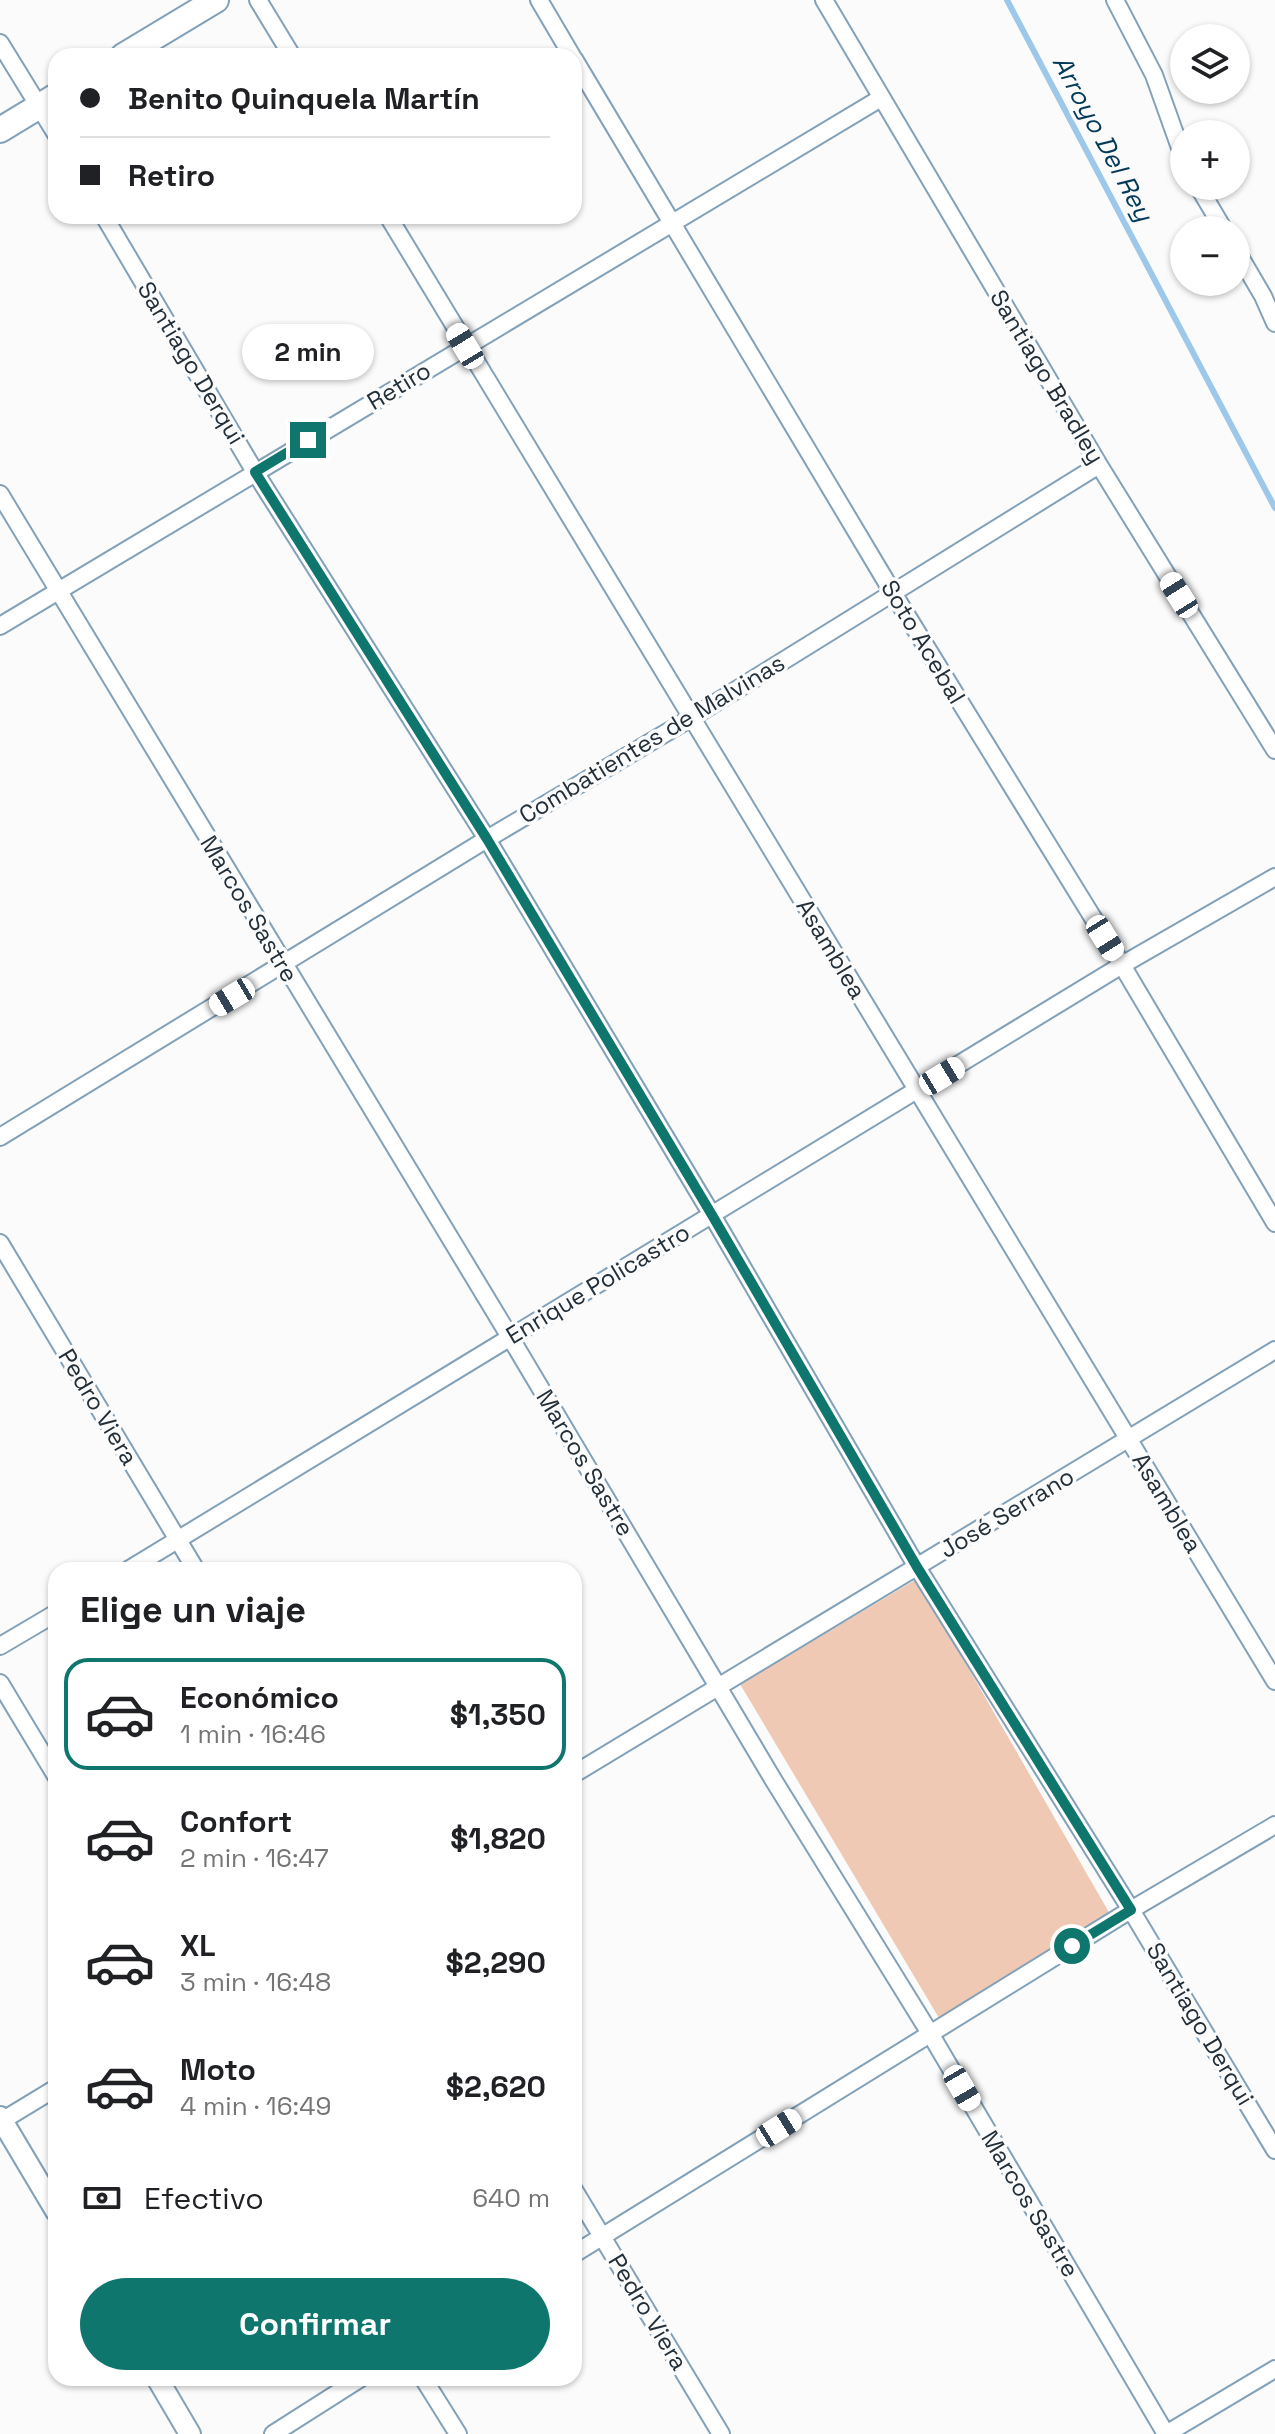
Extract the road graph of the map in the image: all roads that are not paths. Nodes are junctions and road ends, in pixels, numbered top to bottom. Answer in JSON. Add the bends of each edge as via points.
{"nodes":[{"id":1,"x":216,"y":0,"type":"edge"},
{"id":2,"x":258,"y":0,"type":"edge"},
{"id":3,"x":539,"y":0,"type":"edge"},
{"id":4,"x":824,"y":0,"type":"edge"},
{"id":5,"x":1115,"y":0,"type":"edge"},
{"id":6,"x":0,"y":43,"type":"edge"},
{"id":7,"x":136,"y":48,"type":"edge"},
{"id":8,"x":287,"y":48,"type":"edge"},
{"id":9,"x":568,"y":48,"type":"edge"},
{"id":10,"x":582,"y":72,"type":"edge"},
{"id":11,"x":881,"y":98,"type":"junction"},
{"id":12,"x":48,"y":101,"type":"edge"},
{"id":13,"x":1170,"y":120,"type":"edge"},
{"id":14,"x":0,"y":130,"type":"edge"},
{"id":15,"x":672,"y":222,"type":"junction"},
{"id":16,"x":109,"y":224,"type":"edge"},
{"id":17,"x":393,"y":224,"type":"edge"},
{"id":18,"x":1250,"y":270,"type":"edge"},
{"id":19,"x":1269,"y":297,"type":"edge"},
{"id":20,"x":1275,"y":323,"type":"edge"},
{"id":21,"x":465,"y":346,"type":"junction"},
{"id":22,"x":1099,"y":465,"type":"junction"},
{"id":23,"x":255,"y":472,"type":"junction"},
{"id":24,"x":0,"y":494,"type":"edge"},
{"id":25,"x":57,"y":591,"type":"junction"},
{"id":26,"x":893,"y":593,"type":"junction"},
{"id":27,"x":0,"y":626,"type":"edge"},
{"id":28,"x":691,"y":718,"type":"junction"},
{"id":29,"x":1275,"y":750,"type":"edge"},
{"id":30,"x":487,"y":839,"type":"junction"},
{"id":31,"x":1275,"y":877,"type":"edge"},
{"id":32,"x":1122,"y":965,"type":"junction"},
{"id":33,"x":283,"y":966,"type":"junction"},
{"id":34,"x":916,"y":1091,"type":"junction"},
{"id":35,"x":0,"y":1137,"type":"edge"},
{"id":36,"x":712,"y":1215,"type":"junction"},
{"id":37,"x":1275,"y":1223,"type":"edge"},
{"id":38,"x":0,"y":1243,"type":"edge"},
{"id":39,"x":510,"y":1337,"type":"junction"},
{"id":40,"x":1275,"y":1350,"type":"edge"},
{"id":41,"x":1128,"y":1439,"type":"junction"},
{"id":42,"x":178,"y":1540,"type":"junction"},
{"id":43,"x":141,"y":1562,"type":"edge"},
{"id":44,"x":191,"y":1562,"type":"edge"},
{"id":45,"x":917,"y":1567,"type":"junction"},
{"id":46,"x":48,"y":1618,"type":"edge"},
{"id":47,"x":0,"y":1646,"type":"edge"},
{"id":48,"x":1275,"y":1681,"type":"edge"},
{"id":49,"x":0,"y":1683,"type":"edge"},
{"id":50,"x":719,"y":1687,"type":"junction"},
{"id":51,"x":48,"y":1763,"type":"edge"},
{"id":52,"x":582,"y":1769,"type":"edge"},
{"id":53,"x":1275,"y":1825,"type":"edge"},
{"id":54,"x":1131,"y":1910,"type":"junction"},
{"id":55,"x":931,"y":2035,"type":"junction"},
{"id":56,"x":48,"y":2093,"type":"edge"},
{"id":57,"x":1,"y":2120,"type":"edge"},
{"id":58,"x":1275,"y":2150,"type":"edge"},
{"id":59,"x":48,"y":2198,"type":"edge"},
{"id":60,"x":582,"y":2203,"type":"edge"},
{"id":61,"x":603,"y":2237,"type":"junction"},
{"id":62,"x":582,"y":2249,"type":"edge"},
{"id":63,"x":1275,"y":2369,"type":"edge"},
{"id":64,"x":162,"y":2386,"type":"edge"},
{"id":65,"x":348,"y":2386,"type":"edge"},
{"id":66,"x":428,"y":2386,"type":"edge"},
{"id":67,"x":190,"y":2434,"type":"edge"},
{"id":68,"x":273,"y":2434,"type":"edge"},
{"id":69,"x":458,"y":2434,"type":"edge"},
{"id":70,"x":721,"y":2434,"type":"edge"},
{"id":71,"x":1166,"y":2434,"type":"edge"}],
"edges":[{"from":1,"to":7,"type":"main road"},
{"from":2,"to":8,"type":"street"},
{"from":3,"to":9,"type":"street","name":"Soto Acebal"},
{"from":4,"to":11,"type":"street","name":"Santiago Bradley"},
{"from":5,"to":13,"type":"street","via":[[1154,75]]},
{"from":6,"to":12,"type":"street"},
{"from":10,"to":15,"type":"street","name":"Soto Acebal"},
{"from":11,"to":15,"type":"street","name":"Retiro"},
{"from":11,"to":22,"type":"street","name":"Santiago Bradley"},
{"from":12,"to":14,"type":"main road"},
{"from":15,"to":21,"type":"street","name":"Retiro"},
{"from":15,"to":26,"type":"street","name":"Soto Acebal"},
{"from":16,"to":23,"type":"street","name":"Santiago Derqui"},
{"from":17,"to":21,"type":"street","name":"Asamblea"},
{"from":18,"to":19,"type":"street"},
{"from":19,"to":20,"type":"street"},
{"from":21,"to":23,"type":"street","name":"Retiro"},
{"from":21,"to":28,"type":"street","name":"Asamblea"},
{"from":22,"to":26,"type":"street","name":"Combatientes de Malvinas"},
{"from":22,"to":29,"type":"street","name":"Santiago Bradley"},
{"from":23,"to":25,"type":"street","name":"Retiro"},
{"from":23,"to":30,"type":"street","name":"Santiago Derqui"},
{"from":24,"to":25,"type":"street","name":"Marcos Sastre"},
{"from":25,"to":27,"type":"street","name":"Retiro"},
{"from":25,"to":33,"type":"street","name":"Marcos Sastre"},
{"from":26,"to":28,"type":"street","name":"Combatientes de Malvinas"},
{"from":26,"to":32,"type":"street","name":"Soto Acebal"},
{"from":28,"to":30,"type":"street","name":"Combatientes de Malvinas"},
{"from":28,"to":34,"type":"street","name":"Asamblea"},
{"from":30,"to":33,"type":"street","name":"Combatientes de Malvinas"},
{"from":30,"to":36,"type":"street","name":"Santiago Derqui"},
{"from":31,"to":32,"type":"street","name":"Enrique Policastro"},
{"from":32,"to":34,"type":"street","name":"Enrique Policastro"},
{"from":32,"to":37,"type":"street","name":"Soto Acebal"},
{"from":33,"to":35,"type":"street","name":"Combatientes de Malvinas"},
{"from":33,"to":39,"type":"street","name":"Marcos Sastre"},
{"from":34,"to":36,"type":"street","name":"Enrique Policastro"},
{"from":34,"to":41,"type":"street","name":"Asamblea"},
{"from":36,"to":39,"type":"street","name":"Enrique Policastro"},
{"from":36,"to":45,"type":"street","name":"Santiago Derqui"},
{"from":38,"to":42,"type":"street","name":"Pedro Viera"},
{"from":39,"to":42,"type":"street","name":"Enrique Policastro"},
{"from":39,"to":50,"type":"street","name":"Marcos Sastre"},
{"from":40,"to":41,"type":"street","name":"José Serrano"},
{"from":41,"to":45,"type":"street","name":"José Serrano"},
{"from":41,"to":48,"type":"street","name":"Asamblea"},
{"from":42,"to":43,"type":"street","name":"Enrique Policastro"},
{"from":42,"to":44,"type":"street","name":"Pedro Viera"},
{"from":45,"to":50,"type":"street","name":"José Serrano"},
{"from":45,"to":54,"type":"street","name":"Santiago Derqui"},
{"from":46,"to":47,"type":"street"},
{"from":49,"to":51,"type":"street"},
{"from":50,"to":52,"type":"street","name":"José Serrano"},
{"from":50,"to":55,"type":"street","name":"Marcos Sastre"},
{"from":53,"to":54,"type":"street"},
{"from":54,"to":55,"type":"street"},
{"from":54,"to":58,"type":"street","name":"Santiago Derqui"},
{"from":55,"to":61,"type":"street"},
{"from":55,"to":71,"type":"street","name":"Marcos Sastre"},
{"from":56,"to":57,"type":"street"},
{"from":57,"to":59,"type":"street"},
{"from":60,"to":61,"type":"street","name":"Pedro Viera"},
{"from":61,"to":62,"type":"street"},
{"from":61,"to":70,"type":"street","name":"Pedro Viera"},
{"from":63,"to":71,"type":"street"},
{"from":64,"to":67,"type":"street"},
{"from":65,"to":68,"type":"street"},
{"from":66,"to":69,"type":"street"}]}
